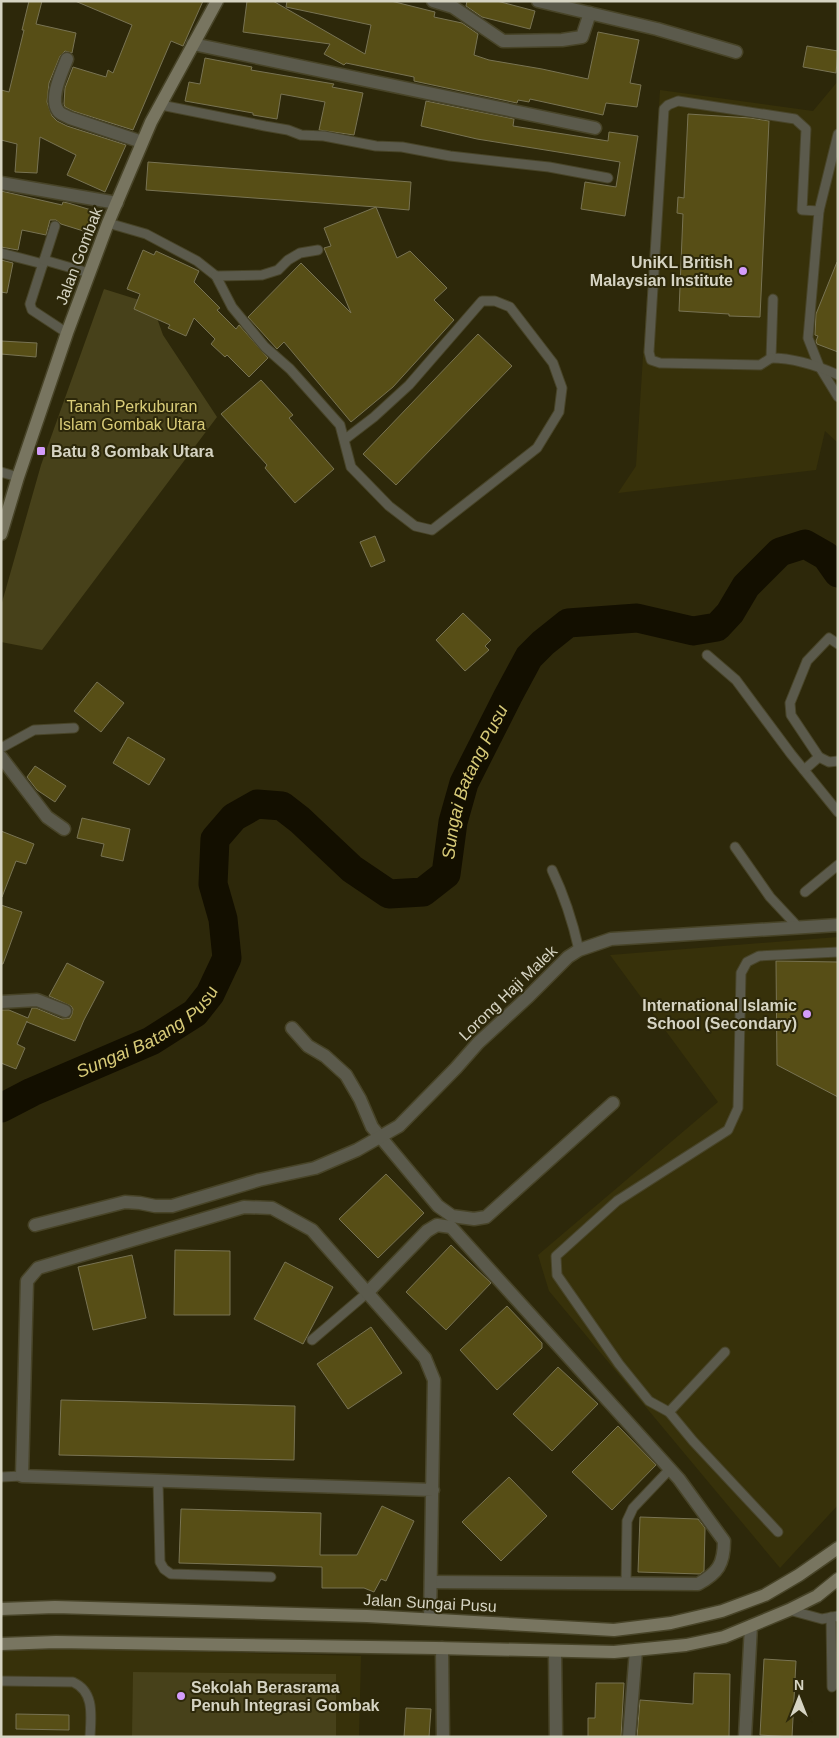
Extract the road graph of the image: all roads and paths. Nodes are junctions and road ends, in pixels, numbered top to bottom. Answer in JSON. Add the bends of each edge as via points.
{"nodes":[{"id":1,"x":217,"y":1,"type":"edge"},
{"id":2,"x":433,"y":1,"type":"edge"},
{"id":3,"x":538,"y":1,"type":"edge"},
{"id":4,"x":590,"y":13,"type":"junction"},
{"id":5,"x":193,"y":44,"type":"junction"},
{"id":6,"x":736,"y":52,"type":"dead end"},
{"id":7,"x":67,"y":59,"type":"dead end"},
{"id":8,"x":161,"y":105,"type":"junction"},
{"id":9,"x":595,"y":128,"type":"dead end"},
{"id":10,"x":838,"y":134,"type":"edge"},
{"id":11,"x":142,"y":142,"type":"junction"},
{"id":12,"x":608,"y":178,"type":"dead end"},
{"id":13,"x":1,"y":183,"type":"edge"},
{"id":14,"x":117,"y":203,"type":"junction"},
{"id":15,"x":819,"y":211,"type":"junction"},
{"id":16,"x":108,"y":223,"type":"junction"},
{"id":17,"x":56,"y":226,"type":"dead end"},
{"id":18,"x":318,"y":250,"type":"dead end"},
{"id":19,"x":1,"y":253,"type":"edge"},
{"id":20,"x":43,"y":262,"type":"junction"},
{"id":21,"x":89,"y":273,"type":"junction"},
{"id":22,"x":216,"y":276,"type":"junction"},
{"id":23,"x":773,"y":299,"type":"dead end"},
{"id":24,"x":67,"y":333,"type":"junction"},
{"id":25,"x":771,"y":358,"type":"junction"},
{"id":26,"x":819,"y":366,"type":"junction"},
{"id":27,"x":838,"y":375,"type":"edge"},
{"id":28,"x":838,"y":398,"type":"edge"},
{"id":29,"x":344,"y":440,"type":"junction"},
{"id":30,"x":1,"y":472,"type":"edge"},
{"id":31,"x":18,"y":477,"type":"junction"},
{"id":32,"x":1,"y":534,"type":"edge"},
{"id":33,"x":838,"y":644,"type":"edge"},
{"id":34,"x":707,"y":654,"type":"dead end"},
{"id":35,"x":74,"y":728,"type":"dead end"},
{"id":36,"x":1,"y":748,"type":"edge"},
{"id":37,"x":1,"y":757,"type":"edge"},
{"id":38,"x":820,"y":758,"type":"junction"},
{"id":39,"x":838,"y":761,"type":"edge"},
{"id":40,"x":804,"y":770,"type":"junction"},
{"id":41,"x":838,"y":812,"type":"edge"},
{"id":42,"x":64,"y":828,"type":"dead end"},
{"id":43,"x":735,"y":847,"type":"dead end"},
{"id":44,"x":838,"y":865,"type":"edge"},
{"id":45,"x":552,"y":870,"type":"dead end"},
{"id":46,"x":805,"y":892,"type":"dead end"},
{"id":47,"x":838,"y":925,"type":"edge"},
{"id":48,"x":798,"y":928,"type":"junction"},
{"id":49,"x":579,"y":950,"type":"junction"},
{"id":50,"x":838,"y":952,"type":"edge"},
{"id":51,"x":1,"y":1002,"type":"edge"},
{"id":52,"x":65,"y":1011,"type":"dead end"},
{"id":53,"x":292,"y":1028,"type":"dead end"},
{"id":54,"x":613,"y":1103,"type":"dead end"},
{"id":55,"x":380,"y":1136,"type":"junction"},
{"id":56,"x":35,"y":1225,"type":"dead end"},
{"id":57,"x":367,"y":1293,"type":"junction"},
{"id":58,"x":312,"y":1340,"type":"dead end"},
{"id":59,"x":725,"y":1352,"type":"dead end"},
{"id":60,"x":669,"y":1412,"type":"junction"},
{"id":61,"x":670,"y":1470,"type":"junction"},
{"id":62,"x":22,"y":1476,"type":"junction"},
{"id":63,"x":1,"y":1477,"type":"edge"},
{"id":64,"x":158,"y":1481,"type":"junction"},
{"id":65,"x":433,"y":1490,"type":"junction"},
{"id":66,"x":778,"y":1532,"type":"dead end"},
{"id":67,"x":838,"y":1548,"type":"edge"},
{"id":68,"x":271,"y":1577,"type":"dead end"},
{"id":69,"x":838,"y":1579,"type":"edge"},
{"id":70,"x":431,"y":1582,"type":"junction"},
{"id":71,"x":626,"y":1584,"type":"junction"},
{"id":72,"x":1,"y":1609,"type":"edge"},
{"id":73,"x":789,"y":1610,"type":"junction"},
{"id":74,"x":834,"y":1616,"type":"edge"},
{"id":75,"x":430,"y":1619,"type":"junction"},
{"id":76,"x":750,"y":1626,"type":"junction"},
{"id":77,"x":1,"y":1644,"type":"edge"},
{"id":78,"x":442,"y":1648,"type":"junction"},
{"id":79,"x":636,"y":1650,"type":"junction"},
{"id":80,"x":555,"y":1652,"type":"junction"},
{"id":81,"x":1,"y":1681,"type":"edge"},
{"id":82,"x":832,"y":1687,"type":"dead end"},
{"id":83,"x":90,"y":1737,"type":"edge"},
{"id":84,"x":443,"y":1737,"type":"edge"},
{"id":85,"x":556,"y":1737,"type":"edge"},
{"id":86,"x":629,"y":1737,"type":"edge"},
{"id":87,"x":745,"y":1737,"type":"edge"}],
"edges":[{"from":1,"to":5,"type":"main road","name":"Jalan Gombak"},
{"from":2,"to":4,"type":"street","via":[[453,8],[503,41],[582,37]]},
{"from":3,"to":4,"type":"street"},
{"from":4,"to":6,"type":"street"},
{"from":5,"to":8,"type":"main road","name":"Jalan Gombak"},
{"from":5,"to":9,"type":"street"},
{"from":7,"to":11,"type":"street","via":[[56,92],[60,113]]},
{"from":8,"to":11,"type":"main road","name":"Jalan Gombak"},
{"from":8,"to":12,"type":"lane","via":[[301,135],[402,147],[458,158],[550,166]]},
{"from":10,"to":15,"type":"lane"},
{"from":11,"to":14,"type":"main road","name":"Jalan Gombak"},
{"from":13,"to":14,"type":"street"},
{"from":14,"to":16,"type":"main road","name":"Jalan Gombak"},
{"from":15,"to":25,"type":"lane","via":[[802,210],[806,129],[795,119],[678,101],[664,109],[650,360],[660,363],[760,365]]},
{"from":15,"to":26,"type":"lane","via":[[808,338]]},
{"from":16,"to":21,"type":"main road","name":"Jalan Gombak"},
{"from":16,"to":22,"type":"lane","via":[[146,234],[197,261]]},
{"from":17,"to":20,"type":"lane"},
{"from":18,"to":22,"type":"lane","via":[[300,254],[278,270],[262,275]]},
{"from":19,"to":20,"type":"lane"},
{"from":20,"to":21,"type":"lane"},
{"from":20,"to":24,"type":"lane","via":[[30,304],[32,310]]},
{"from":21,"to":24,"type":"main road","name":"Jalan Gombak"},
{"from":22,"to":29,"type":"lane","via":[[232,307],[264,347],[290,369],[340,425]]},
{"from":23,"to":25,"type":"lane"},
{"from":24,"to":31,"type":"main road","name":"Jalan Gombak"},
{"from":25,"to":26,"type":"lane","via":[[788,358]]},
{"from":26,"to":27,"type":"lane"},
{"from":26,"to":28,"type":"lane"},
{"from":29,"to":29,"type":"lane","via":[[409,385],[482,301],[495,301],[510,307],[553,363],[562,388],[559,412],[537,448],[432,530],[415,526],[389,506],[351,467]]},
{"from":30,"to":31,"type":"lane"},
{"from":31,"to":32,"type":"main road","name":"Jalan Gombak"},
{"from":33,"to":38,"type":"lane","via":[[829,638],[807,661],[790,703],[791,715]]},
{"from":34,"to":40,"type":"lane","via":[[736,680]]},
{"from":35,"to":36,"type":"lane","via":[[34,730]]},
{"from":37,"to":42,"type":"street","via":[[47,817]]},
{"from":38,"to":39,"type":"lane"},
{"from":38,"to":40,"type":"lane"},
{"from":40,"to":41,"type":"lane"},
{"from":43,"to":48,"type":"lane","via":[[770,897]]},
{"from":44,"to":46,"type":"lane"},
{"from":45,"to":49,"type":"lane"},
{"from":47,"to":48,"type":"street","name":"Lorong Haji Malek"},
{"from":48,"to":49,"type":"street","name":"Lorong Haji Malek","via":[[611,939]]},
{"from":49,"to":55,"type":"street","name":"Lorong Haji Malek","via":[[478,1043],[399,1126]]},
{"from":50,"to":60,"type":"lane","via":[[758,956],[746,962],[741,973],[738,1108],[728,1130],[617,1201],[556,1256],[557,1275],[619,1364],[650,1401]]},
{"from":51,"to":52,"type":"street","via":[[37,1000]]},
{"from":53,"to":55,"type":"street","via":[[308,1046],[346,1074],[372,1127]]},
{"from":54,"to":55,"type":"street","via":[[486,1217],[474,1220],[452,1216],[438,1206]]},
{"from":55,"to":56,"type":"street","name":"Lorong Haji Malek","via":[[315,1168],[259,1180],[172,1206],[125,1202]]},
{"from":57,"to":58,"type":"lane"},
{"from":57,"to":61,"type":"street","via":[[426,1231],[437,1225],[451,1227]]},
{"from":57,"to":62,"type":"street","via":[[312,1230],[272,1208],[244,1207],[38,1268],[27,1282]]},
{"from":57,"to":65,"type":"street","via":[[426,1358],[434,1380]]},
{"from":59,"to":60,"type":"lane"},
{"from":60,"to":66,"type":"lane"},
{"from":61,"to":71,"type":"lane","via":[[633,1508],[627,1520]]},
{"from":61,"to":71,"type":"street","via":[[724,1541],[721,1565],[698,1584]]},
{"from":62,"to":63,"type":"lane"},
{"from":62,"to":64,"type":"street"},
{"from":64,"to":65,"type":"street"},
{"from":64,"to":68,"type":"lane","via":[[160,1562],[164,1570],[171,1574]]},
{"from":65,"to":70,"type":"street"},
{"from":67,"to":75,"type":"main road","name":"Jalan Sungai Pusu","via":[[765,1595],[722,1611],[671,1623],[614,1630]]},
{"from":69,"to":73,"type":"main road","via":[[816,1596]]},
{"from":70,"to":71,"type":"street"},
{"from":70,"to":75,"type":"street"},
{"from":72,"to":75,"type":"main road","name":"Jalan Sungai Pusu","via":[[56,1607]]},
{"from":73,"to":74,"type":"lane","via":[[822,1619]]},
{"from":73,"to":76,"type":"main road"},
{"from":74,"to":82,"type":"lane"},
{"from":76,"to":79,"type":"main road","via":[[724,1637]]},
{"from":76,"to":87,"type":"street"},
{"from":77,"to":78,"type":"main road"},
{"from":78,"to":80,"type":"main road"},
{"from":78,"to":84,"type":"street"},
{"from":79,"to":80,"type":"main road"},
{"from":79,"to":86,"type":"street"},
{"from":80,"to":85,"type":"street"},
{"from":81,"to":83,"type":"lane","via":[[73,1682],[81,1686],[91,1709]]}]}
